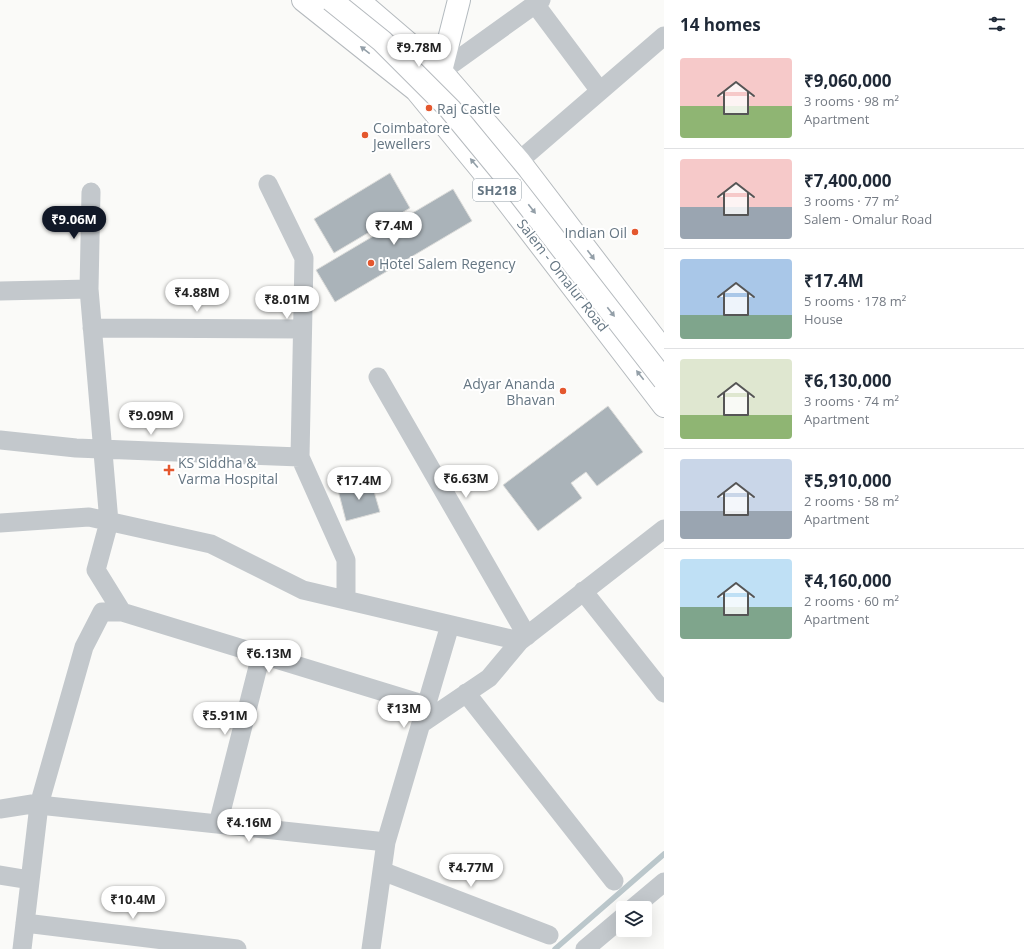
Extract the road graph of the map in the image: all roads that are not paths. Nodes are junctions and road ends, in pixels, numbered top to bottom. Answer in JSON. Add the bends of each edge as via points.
{"nodes":[{"id":1,"x":303,"y":0,"type":"edge"},
{"id":2,"x":331,"y":0,"type":"edge"},
{"id":3,"x":358,"y":0,"type":"edge"},
{"id":4,"x":460,"y":0,"type":"edge"},
{"id":5,"x":538,"y":2,"type":"edge"},
{"id":6,"x":664,"y":36,"type":"edge"},
{"id":7,"x":441,"y":71,"type":"junction"},
{"id":8,"x":416,"y":90,"type":"junction"},
{"id":9,"x":600,"y":91,"type":"junction"},
{"id":10,"x":519,"y":161,"type":"junction"},
{"id":11,"x":268,"y":184,"type":"dead end"},
{"id":12,"x":91,"y":192,"type":"dead end"},
{"id":13,"x":89,"y":289,"type":"junction"},
{"id":14,"x":0,"y":291,"type":"edge"},
{"id":15,"x":92,"y":328,"type":"junction"},
{"id":16,"x":302,"y":329,"type":"junction"},
{"id":17,"x":664,"y":351,"type":"edge"},
{"id":18,"x":378,"y":377,"type":"dead end"},
{"id":19,"x":664,"y":380,"type":"edge"},
{"id":20,"x":664,"y":406,"type":"edge"},
{"id":21,"x":0,"y":440,"type":"edge"},
{"id":22,"x":104,"y":449,"type":"junction"},
{"id":23,"x":300,"y":457,"type":"junction"},
{"id":24,"x":109,"y":522,"type":"junction"},
{"id":25,"x":0,"y":523,"type":"edge"},
{"id":26,"x":664,"y":529,"type":"edge"},
{"id":27,"x":583,"y":591,"type":"junction"},
{"id":28,"x":346,"y":600,"type":"junction"},
{"id":29,"x":122,"y":612,"type":"junction"},
{"id":30,"x":450,"y":625,"type":"junction"},
{"id":31,"x":523,"y":639,"type":"junction"},
{"id":32,"x":261,"y":655,"type":"junction"},
{"id":33,"x":466,"y":693,"type":"junction"},
{"id":34,"x":664,"y":693,"type":"edge"},
{"id":35,"x":426,"y":705,"type":"junction"},
{"id":36,"x":421,"y":724,"type":"junction"},
{"id":37,"x":39,"y":805,"type":"junction"},
{"id":38,"x":0,"y":809,"type":"edge"},
{"id":39,"x":218,"y":824,"type":"junction"},
{"id":40,"x":386,"y":842,"type":"junction"},
{"id":41,"x":382,"y":871,"type":"junction"},
{"id":42,"x":0,"y":875,"type":"edge"},
{"id":43,"x":30,"y":880,"type":"junction"},
{"id":44,"x":614,"y":881,"type":"dead end"},
{"id":45,"x":664,"y":882,"type":"edge"},
{"id":46,"x":642,"y":901,"type":"edge"},
{"id":47,"x":25,"y":923,"type":"junction"},
{"id":48,"x":616,"y":923,"type":"edge"},
{"id":49,"x":608,"y":930,"type":"junction"},
{"id":50,"x":549,"y":934,"type":"dead end"},
{"id":51,"x":22,"y":949,"type":"edge"},
{"id":52,"x":237,"y":949,"type":"edge"},
{"id":53,"x":371,"y":949,"type":"edge"},
{"id":54,"x":585,"y":949,"type":"edge"},
{"id":55,"x":608,"y":949,"type":"edge"}],
"edges":[{"from":8,"to":1,"type":"main road","name":"Salem - Omalur Road","number":"SH218","one_way":true},
{"from":2,"to":19,"type":"main road","number":"SH218","one_way":true,"bridge":true,"via":[[382,41],[450,109],[511,183]]},
{"from":3,"to":7,"type":"main road"},
{"from":4,"to":7,"type":"main road"},
{"from":5,"to":7,"type":"street"},
{"from":5,"to":9,"type":"street"},
{"from":6,"to":9,"type":"street"},
{"from":7,"to":8,"type":"street"},
{"from":7,"to":10,"type":"main road"},
{"from":20,"to":8,"type":"main road","name":"Salem - Omalur Road","number":"SH218","one_way":true,"via":[[503,196]]},
{"from":9,"to":10,"type":"street"},
{"from":10,"to":17,"type":"main road","one_way":true},
{"from":11,"to":16,"type":"street","via":[[304,258]]},
{"from":12,"to":13,"type":"street"},
{"from":13,"to":14,"type":"street"},
{"from":13,"to":15,"type":"street"},
{"from":15,"to":16,"type":"street"},
{"from":15,"to":22,"type":"street"},
{"from":16,"to":23,"type":"street"},
{"from":18,"to":31,"type":"street"},
{"from":21,"to":22,"type":"street"},
{"from":22,"to":23,"type":"street"},
{"from":22,"to":24,"type":"street"},
{"from":23,"to":28,"type":"street","via":[[346,560]]},
{"from":24,"to":25,"type":"street","via":[[88,517]]},
{"from":24,"to":28,"type":"street","via":[[210,544],[303,590]]},
{"from":24,"to":29,"type":"street","via":[[96,570]]},
{"from":26,"to":27,"type":"street"},
{"from":27,"to":31,"type":"street"},
{"from":27,"to":34,"type":"street"},
{"from":28,"to":30,"type":"street"},
{"from":29,"to":32,"type":"street"},
{"from":29,"to":37,"type":"street","via":[[102,612],[84,647]]},
{"from":30,"to":31,"type":"street"},
{"from":30,"to":35,"type":"street"},
{"from":31,"to":33,"type":"street","via":[[489,678]]},
{"from":32,"to":35,"type":"street"},
{"from":32,"to":39,"type":"street"},
{"from":33,"to":36,"type":"street"},
{"from":33,"to":44,"type":"street"},
{"from":35,"to":36,"type":"street"},
{"from":36,"to":40,"type":"street"},
{"from":37,"to":38,"type":"street"},
{"from":37,"to":39,"type":"street"},
{"from":37,"to":43,"type":"street"},
{"from":39,"to":40,"type":"street"},
{"from":40,"to":41,"type":"street"},
{"from":41,"to":50,"type":"street"},
{"from":41,"to":53,"type":"street"},
{"from":42,"to":43,"type":"street"},
{"from":43,"to":47,"type":"street"},
{"from":45,"to":46,"type":"street"},
{"from":47,"to":51,"type":"street"},
{"from":47,"to":52,"type":"street"},
{"from":48,"to":49,"type":"street"},
{"from":49,"to":54,"type":"street"},
{"from":49,"to":55,"type":"street"}]}
